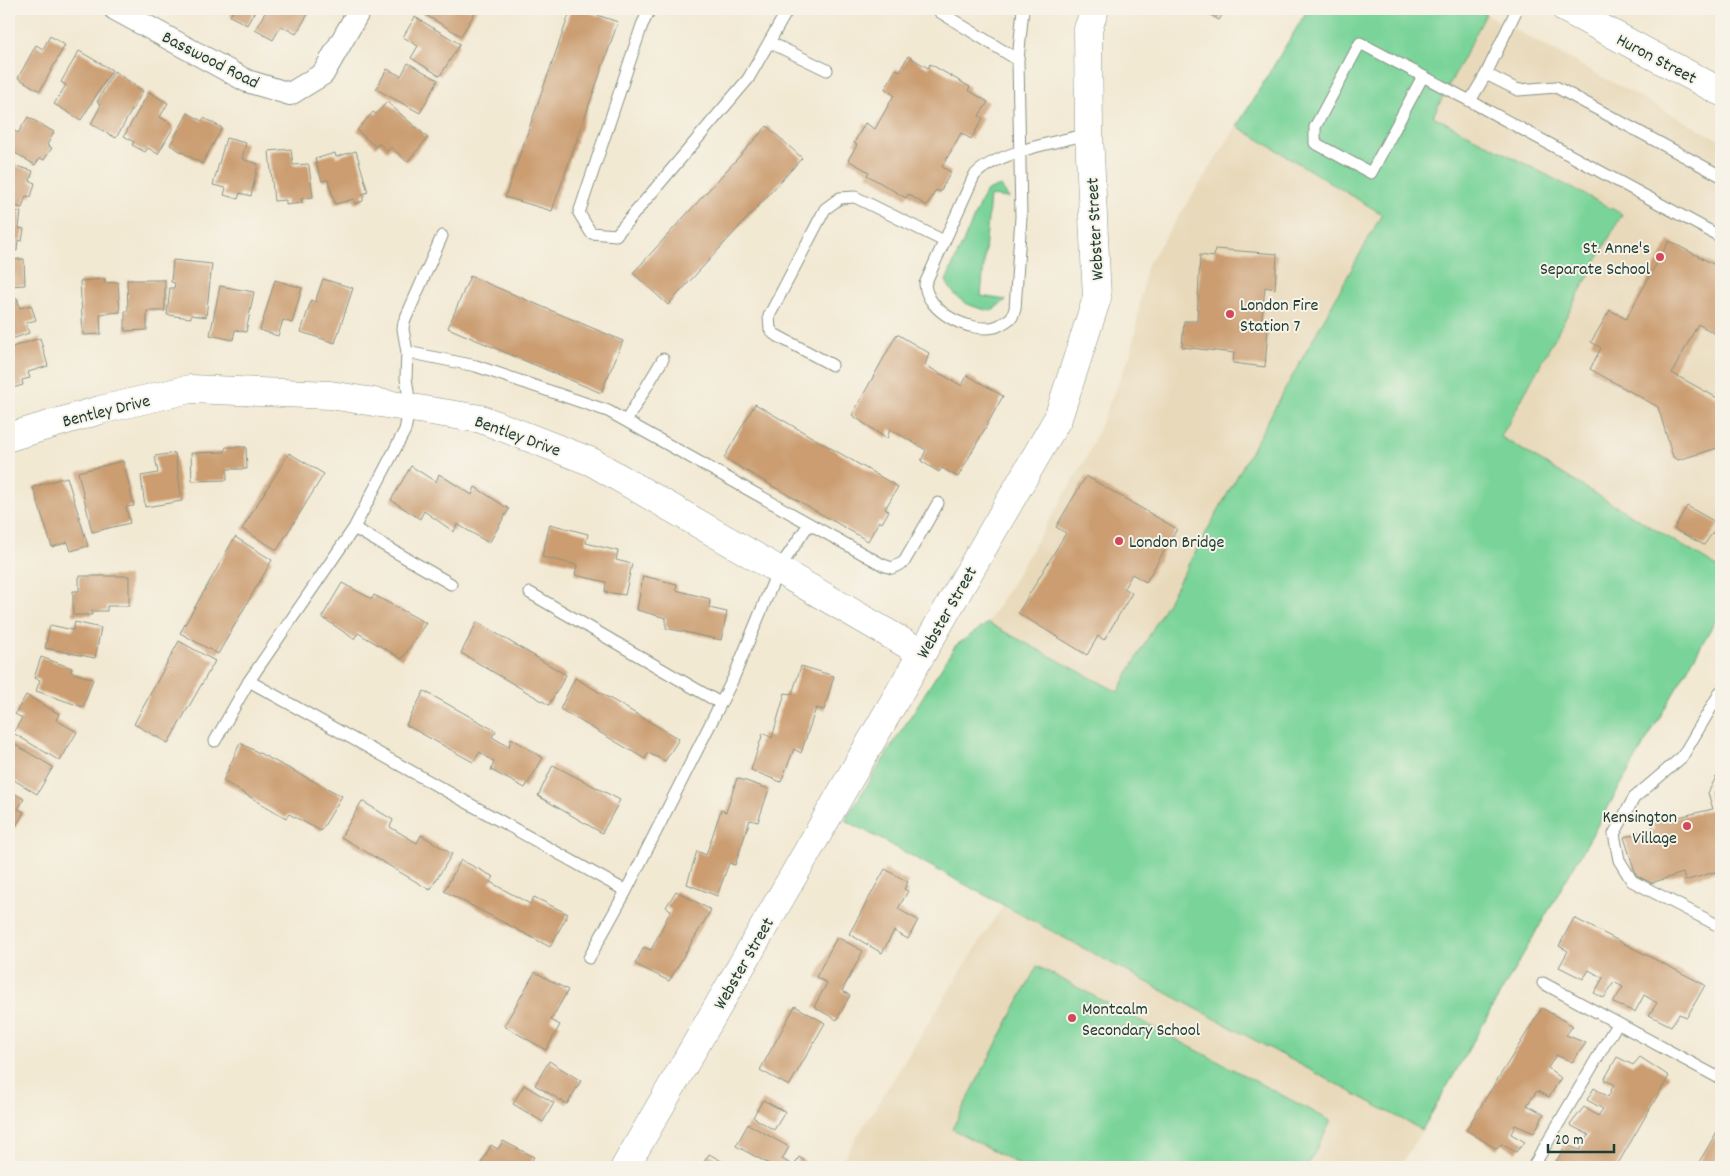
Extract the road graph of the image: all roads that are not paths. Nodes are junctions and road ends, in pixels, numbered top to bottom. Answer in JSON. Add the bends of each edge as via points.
{"nodes":[{"id":1,"x":115,"y":9,"type":"edge"},
{"id":2,"x":360,"y":9,"type":"edge"},
{"id":3,"x":650,"y":9,"type":"edge"},
{"id":4,"x":788,"y":9,"type":"edge"},
{"id":5,"x":941,"y":9,"type":"edge"},
{"id":6,"x":1023,"y":9,"type":"edge"},
{"id":7,"x":1095,"y":9,"type":"edge"},
{"id":8,"x":1517,"y":9,"type":"edge"},
{"id":9,"x":1566,"y":9,"type":"edge"},
{"id":10,"x":769,"y":42,"type":"junction"},
{"id":11,"x":1018,"y":60,"type":"junction"},
{"id":12,"x":826,"y":70,"type":"dead end"},
{"id":13,"x":1486,"y":74,"type":"junction"},
{"id":14,"x":1423,"y":76,"type":"junction"},
{"id":15,"x":1721,"y":92,"type":"edge"},
{"id":16,"x":1470,"y":101,"type":"junction"},
{"id":17,"x":1089,"y":134,"type":"junction"},
{"id":18,"x":1020,"y":152,"type":"junction"},
{"id":19,"x":1721,"y":176,"type":"edge"},
{"id":20,"x":442,"y":236,"type":"dead end"},
{"id":21,"x":1721,"y":237,"type":"edge"},
{"id":22,"x":944,"y":241,"type":"junction"},
{"id":23,"x":407,"y":352,"type":"junction"},
{"id":24,"x":663,"y":360,"type":"dead end"},
{"id":25,"x":832,"y":365,"type":"dead end"},
{"id":26,"x":410,"y":406,"type":"junction"},
{"id":27,"x":626,"y":421,"type":"junction"},
{"id":28,"x":9,"y":437,"type":"edge"},
{"id":29,"x":938,"y":503,"type":"dead end"},
{"id":30,"x":809,"y":524,"type":"junction"},
{"id":31,"x":354,"y":528,"type":"junction"},
{"id":32,"x":778,"y":570,"type":"junction"},
{"id":33,"x":451,"y":584,"type":"dead end"},
{"id":34,"x":530,"y":593,"type":"dead end"},
{"id":35,"x":922,"y":653,"type":"junction"},
{"id":36,"x":249,"y":681,"type":"junction"},
{"id":37,"x":1721,"y":691,"type":"edge"},
{"id":38,"x":720,"y":703,"type":"junction"},
{"id":39,"x":215,"y":741,"type":"dead end"},
{"id":40,"x":626,"y":890,"type":"junction"},
{"id":41,"x":1721,"y":927,"type":"edge"},
{"id":42,"x":588,"y":958,"type":"dead end"},
{"id":43,"x":1543,"y":983,"type":"dead end"},
{"id":44,"x":1616,"y":1024,"type":"junction"},
{"id":45,"x":1721,"y":1078,"type":"edge"},
{"id":46,"x":625,"y":1167,"type":"edge"},
{"id":47,"x":1533,"y":1167,"type":"edge"}],
"edges":[{"from":1,"to":2,"type":"street","name":"Basswood Road","via":[[247,81],[290,94],[323,74]]},
{"from":3,"to":10,"type":"lane","via":[[642,24],[579,213],[592,233],[616,235],[748,79]]},
{"from":4,"to":10,"type":"lane"},
{"from":5,"to":11,"type":"lane","via":[[940,12]]},
{"from":6,"to":11,"type":"lane"},
{"from":7,"to":17,"type":"street","name":"Webster Street","via":[[1088,29]]},
{"from":8,"to":13,"type":"lane"},
{"from":9,"to":15,"type":"street","name":"Huron Street"},
{"from":10,"to":12,"type":"lane"},
{"from":11,"to":18,"type":"lane"},
{"from":13,"to":16,"type":"lane"},
{"from":13,"to":19,"type":"lane","via":[[1518,90],[1556,87]]},
{"from":14,"to":14,"type":"lane","via":[[1360,43],[1315,127],[1315,143],[1371,173]]},
{"from":14,"to":16,"type":"lane"},
{"from":16,"to":21,"type":"lane"},
{"from":17,"to":18,"type":"lane"},
{"from":17,"to":35,"type":"street","name":"Webster Street","via":[[1097,298],[1058,418]]},
{"from":18,"to":22,"type":"lane","via":[[986,165],[974,176]]},
{"from":18,"to":22,"type":"lane","via":[[1021,217],[1012,317],[994,327],[978,327],[953,319],[936,306],[926,292],[925,284]]},
{"from":20,"to":23,"type":"lane","via":[[404,322]]},
{"from":22,"to":25,"type":"lane","via":[[854,197],[840,198],[825,209],[768,322],[774,334]]},
{"from":23,"to":26,"type":"lane"},
{"from":23,"to":27,"type":"lane","via":[[476,366],[608,411]]},
{"from":24,"to":27,"type":"lane"},
{"from":26,"to":28,"type":"street","name":"Bentley Drive","via":[[330,396],[190,389],[100,410]]},
{"from":26,"to":31,"type":"lane","via":[[404,430]]},
{"from":26,"to":32,"type":"street","name":"Bentley Drive","via":[[481,419],[592,462]]},
{"from":27,"to":30,"type":"lane"},
{"from":29,"to":30,"type":"lane","via":[[904,562],[892,568]]},
{"from":30,"to":32,"type":"lane"},
{"from":31,"to":33,"type":"lane"},
{"from":31,"to":36,"type":"lane"},
{"from":32,"to":35,"type":"street","name":"Bentley Drive"},
{"from":32,"to":38,"type":"lane"},
{"from":34,"to":38,"type":"lane"},
{"from":35,"to":46,"type":"street","name":"Webster Street"},
{"from":36,"to":39,"type":"lane"},
{"from":36,"to":40,"type":"lane"},
{"from":37,"to":41,"type":"lane","via":[[1682,757],[1634,798],[1614,834],[1619,860],[1632,881]]},
{"from":38,"to":40,"type":"lane"},
{"from":40,"to":42,"type":"lane"},
{"from":43,"to":44,"type":"lane"},
{"from":44,"to":45,"type":"lane"},
{"from":44,"to":47,"type":"lane"}]}
